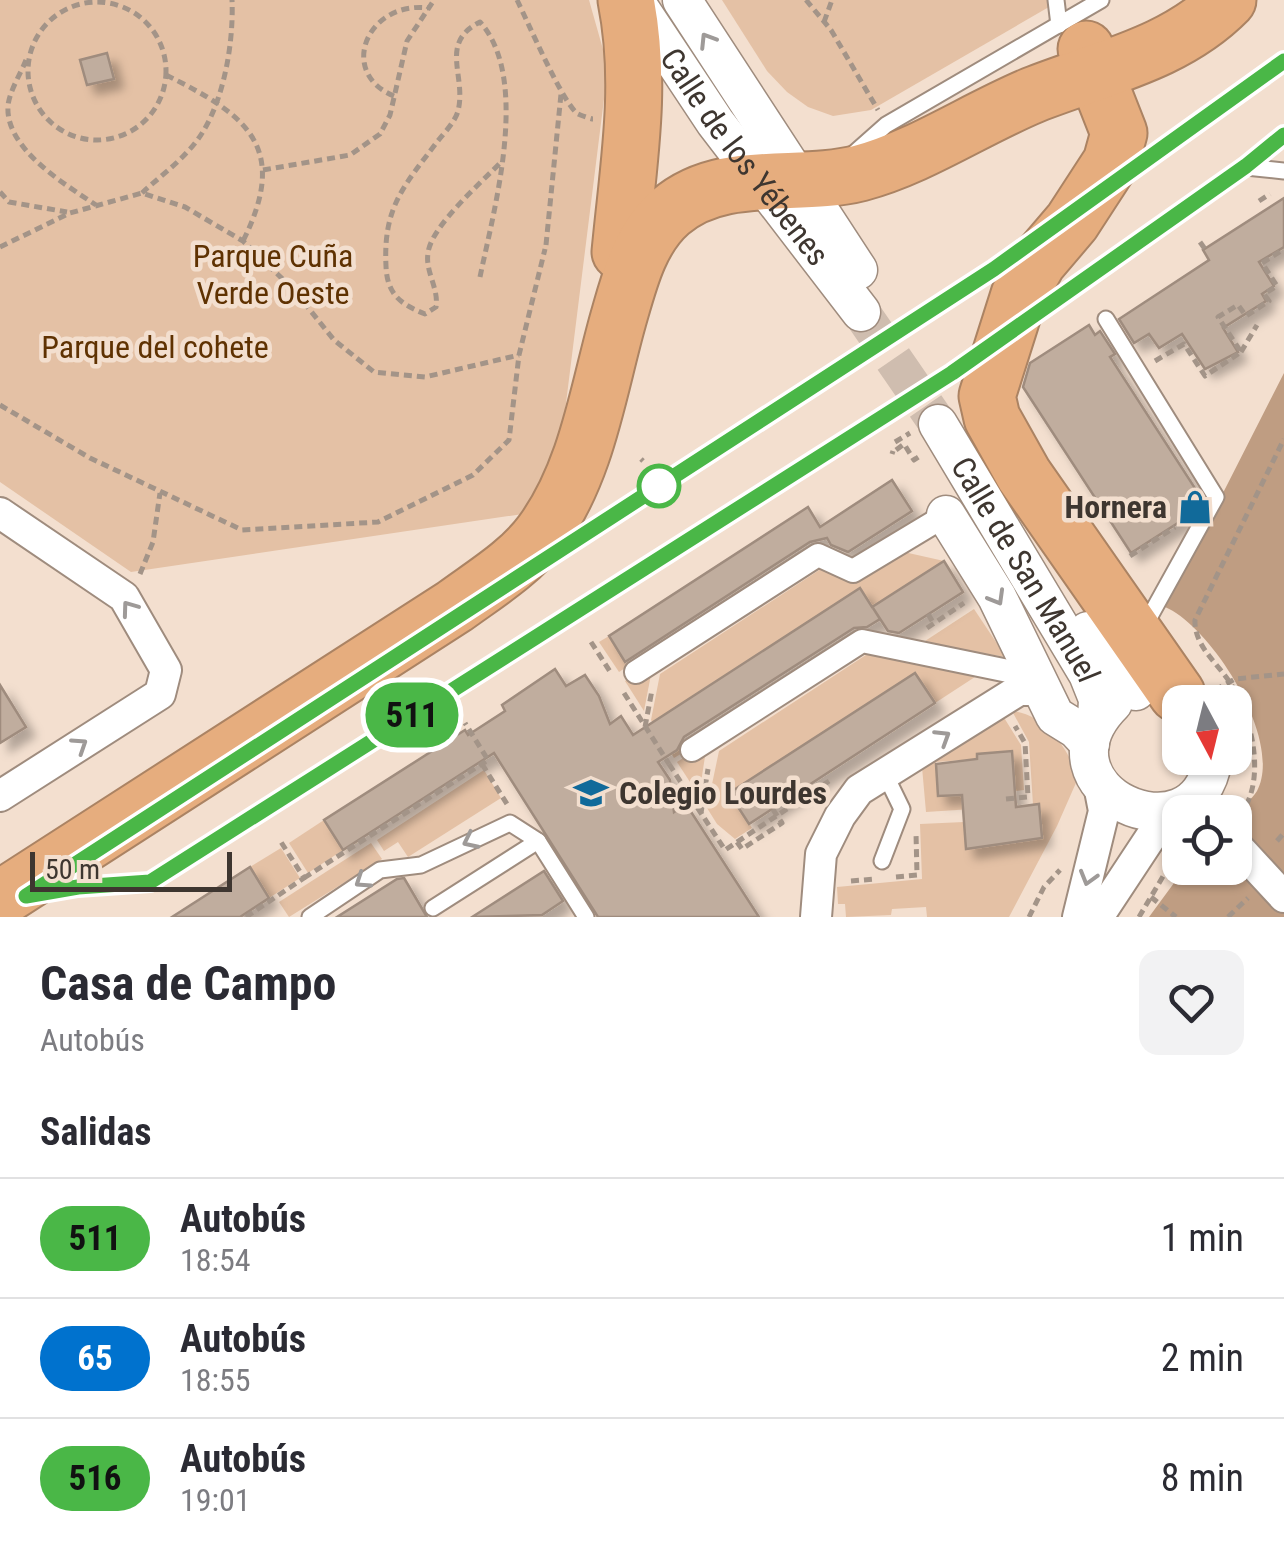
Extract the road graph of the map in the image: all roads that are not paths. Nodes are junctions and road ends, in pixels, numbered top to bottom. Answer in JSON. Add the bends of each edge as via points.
{"nodes":[{"id":1,"x":626,"y":0,"type":"edge"},
{"id":2,"x":634,"y":0,"type":"edge"},
{"id":3,"x":682,"y":0,"type":"edge"},
{"id":4,"x":1056,"y":0,"type":"edge"},
{"id":5,"x":1187,"y":0,"type":"edge"},
{"id":6,"x":1228,"y":0,"type":"edge"},
{"id":7,"x":1086,"y":44,"type":"edge"},
{"id":8,"x":1246,"y":166,"type":"dead end"},
{"id":9,"x":1284,"y":171,"type":"edge"},
{"id":10,"x":816,"y":174,"type":"junction"},
{"id":11,"x":620,"y":252,"type":"junction"},
{"id":12,"x":1106,"y":319,"type":"dead end"},
{"id":13,"x":0,"y":513,"type":"edge"},
{"id":14,"x":946,"y":515,"type":"joint"},
{"id":15,"x":1134,"y":637,"type":"junction"},
{"id":16,"x":636,"y":672,"type":"dead end"},
{"id":17,"x":1008,"y":672,"type":"dead end"},
{"id":18,"x":1170,"y":685,"type":"edge"},
{"id":19,"x":1171,"y":685,"type":"edge"},
{"id":20,"x":1162,"y":689,"type":"edge"},
{"id":21,"x":1042,"y":694,"type":"junction"},
{"id":22,"x":1162,"y":696,"type":"edge"},
{"id":23,"x":1095,"y":748,"type":"junction"},
{"id":24,"x":686,"y":753,"type":"road end"},
{"id":25,"x":885,"y":774,"type":"junction"},
{"id":26,"x":0,"y":796,"type":"edge"},
{"id":27,"x":1162,"y":810,"type":"edge"},
{"id":28,"x":1162,"y":839,"type":"edge"},
{"id":29,"x":538,"y":842,"type":"junction"},
{"id":30,"x":1252,"y":851,"type":"edge"},
{"id":31,"x":882,"y":861,"type":"dead end"},
{"id":32,"x":0,"y":870,"type":"edge"},
{"id":33,"x":1284,"y":897,"type":"edge"},
{"id":34,"x":0,"y":899,"type":"edge"},
{"id":35,"x":433,"y":908,"type":"dead end"},
{"id":36,"x":310,"y":917,"type":"edge"},
{"id":37,"x":586,"y":917,"type":"edge"},
{"id":38,"x":816,"y":917,"type":"edge"},
{"id":39,"x":1078,"y":917,"type":"edge"},
{"id":40,"x":1098,"y":917,"type":"edge"}],
"edges":[{"from":1,"to":11,"type":"highway","via":[[635,121]]},
{"from":2,"to":10,"type":"street","name":"Calle de los Yébenes","via":[[715,122]]},
{"from":10,"to":3,"type":"street","name":"Calle de los Yébenes","one_way":true},
{"from":4,"to":7,"type":"lane"},
{"from":5,"to":7,"type":"highway","via":[[1163,17]]},
{"from":6,"to":7,"type":"highway","via":[[1194,30],[1155,50]]},
{"from":7,"to":10,"type":"highway"},
{"from":7,"to":15,"type":"highway","via":[[1119,133],[1112,162],[1019,294],[986,396],[1024,476]]},
{"from":7,"to":19,"type":"highway","via":[[1110,136],[1104,162],[1028,266],[1000,326],[981,402],[994,437]]},
{"from":8,"to":9,"type":"lane"},
{"from":10,"to":10,"type":"street","name":"Calle de los Yébenes","via":[[870,307]]},
{"from":10,"to":11,"type":"highway","via":[[726,160],[680,176],[632,226]]},
{"from":10,"to":34,"type":"highway","via":[[722,186],[691,196],[668,214],[632,271],[572,479],[542,534],[519,558]]},
{"from":11,"to":32,"type":"highway","via":[[533,495],[508,525],[428,588]]},
{"from":12,"to":15,"type":"lane","via":[[1216,496],[1148,623]]},
{"from":26,"to":13,"type":"street","one_way":true,"via":[[160,694],[166,670],[124,597]]},
{"from":14,"to":16,"type":"street","via":[[852,571],[818,555]]},
{"from":14,"to":21,"type":"street","one_way":true,"via":[[997,598]]},
{"from":15,"to":18,"type":"highway"},
{"from":17,"to":24,"type":"street","via":[[862,640]]},
{"from":20,"to":23,"type":"street","name":"Calle de San Manuel","via":[[1116,672],[936,431],[1088,674],[1098,699]]},
{"from":21,"to":23,"type":"street","via":[[1055,716]]},
{"from":25,"to":21,"type":"street","one_way":true,"via":[[1018,690]]},
{"from":22,"to":23,"type":"street","via":[[1115,702]]},
{"from":23,"to":27,"type":"street","via":[[1109,795],[1144,812]]},
{"from":23,"to":39,"type":"street","one_way":true,"via":[[1104,811]]},
{"from":25,"to":31,"type":"lane","via":[[902,809]]},
{"from":25,"to":38,"type":"street","via":[[860,790],[821,854]]},
{"from":28,"to":40,"type":"street"},
{"from":29,"to":35,"type":"lane"},
{"from":29,"to":36,"type":"lane","one_way":true,"via":[[506,824],[421,865],[380,870]]},
{"from":29,"to":37,"type":"lane"},
{"from":30,"to":33,"type":"street"}]}
